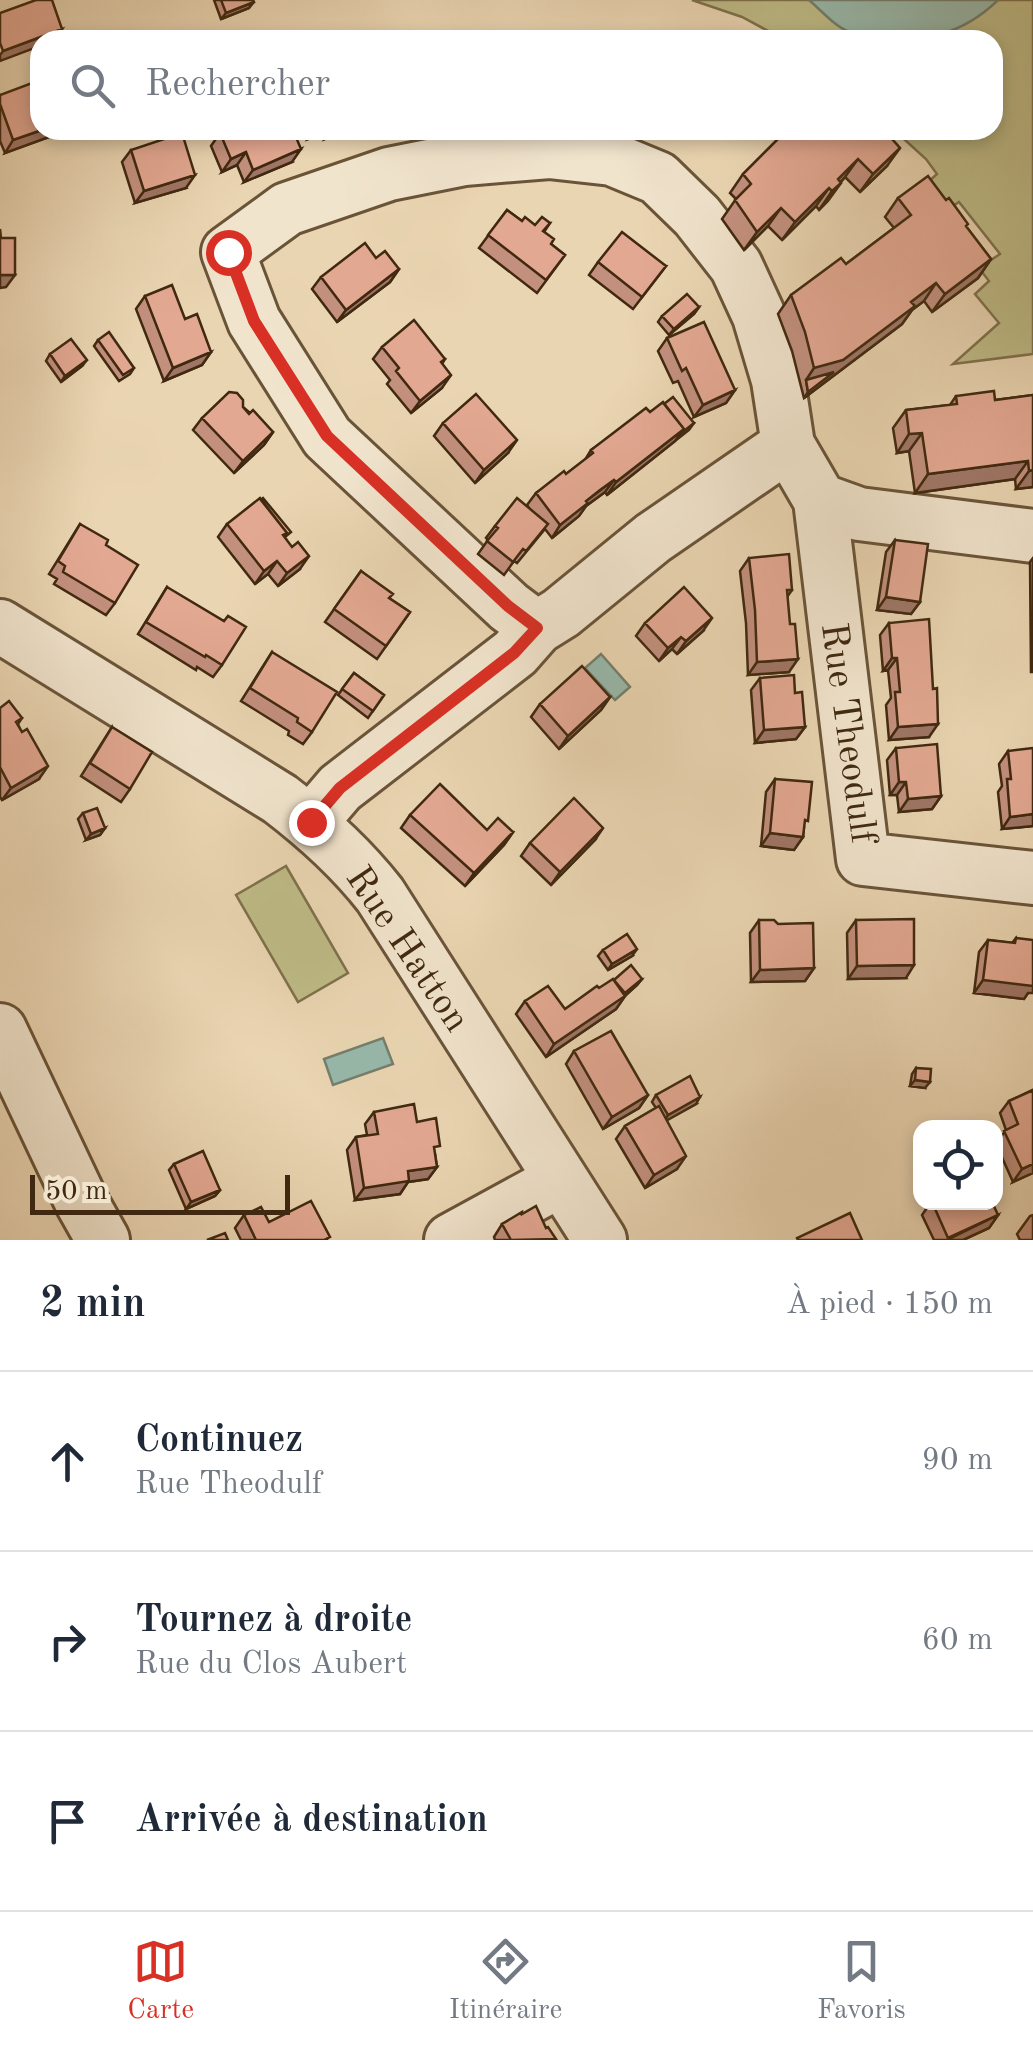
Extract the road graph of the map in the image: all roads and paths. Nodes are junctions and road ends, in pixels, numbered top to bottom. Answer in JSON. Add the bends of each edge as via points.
{"nodes":[{"id":1,"x":787,"y":438,"type":"junction"},
{"id":2,"x":820,"y":500,"type":"junction"},
{"id":3,"x":1033,"y":536,"type":"edge"},
{"id":4,"x":537,"y":628,"type":"junction"},
{"id":5,"x":2,"y":632,"type":"edge"},
{"id":6,"x":311,"y":822,"type":"junction"},
{"id":7,"x":1033,"y":878,"type":"edge"},
{"id":8,"x":0,"y":1030,"type":"edge"},
{"id":9,"x":561,"y":1180,"type":"junction"},
{"id":10,"x":103,"y":1240,"type":"edge"},
{"id":11,"x":451,"y":1240,"type":"edge"},
{"id":12,"x":600,"y":1240,"type":"edge"}],
"edges":[{"from":1,"to":2,"type":"street"},
{"from":1,"to":4,"type":"street"},
{"from":1,"to":4,"type":"street","via":[[778,380],[736,266],[658,178],[612,159],[549,152],[389,174],[287,209],[228,252],[254,321],[327,436]]},
{"from":2,"to":3,"type":"street","via":[[859,514]]},
{"from":2,"to":7,"type":"street","name":"Rue Theodulf","via":[[863,859]]},
{"from":4,"to":6,"type":"street","via":[[340,788]]},
{"from":5,"to":6,"type":"street","name":"Rue Hatton"},
{"from":6,"to":9,"type":"street","name":"Rue Hatton","via":[[380,895]]},
{"from":8,"to":10,"type":"street"},
{"from":9,"to":11,"type":"street"},
{"from":9,"to":12,"type":"street","name":"Rue Hatton"}]}
